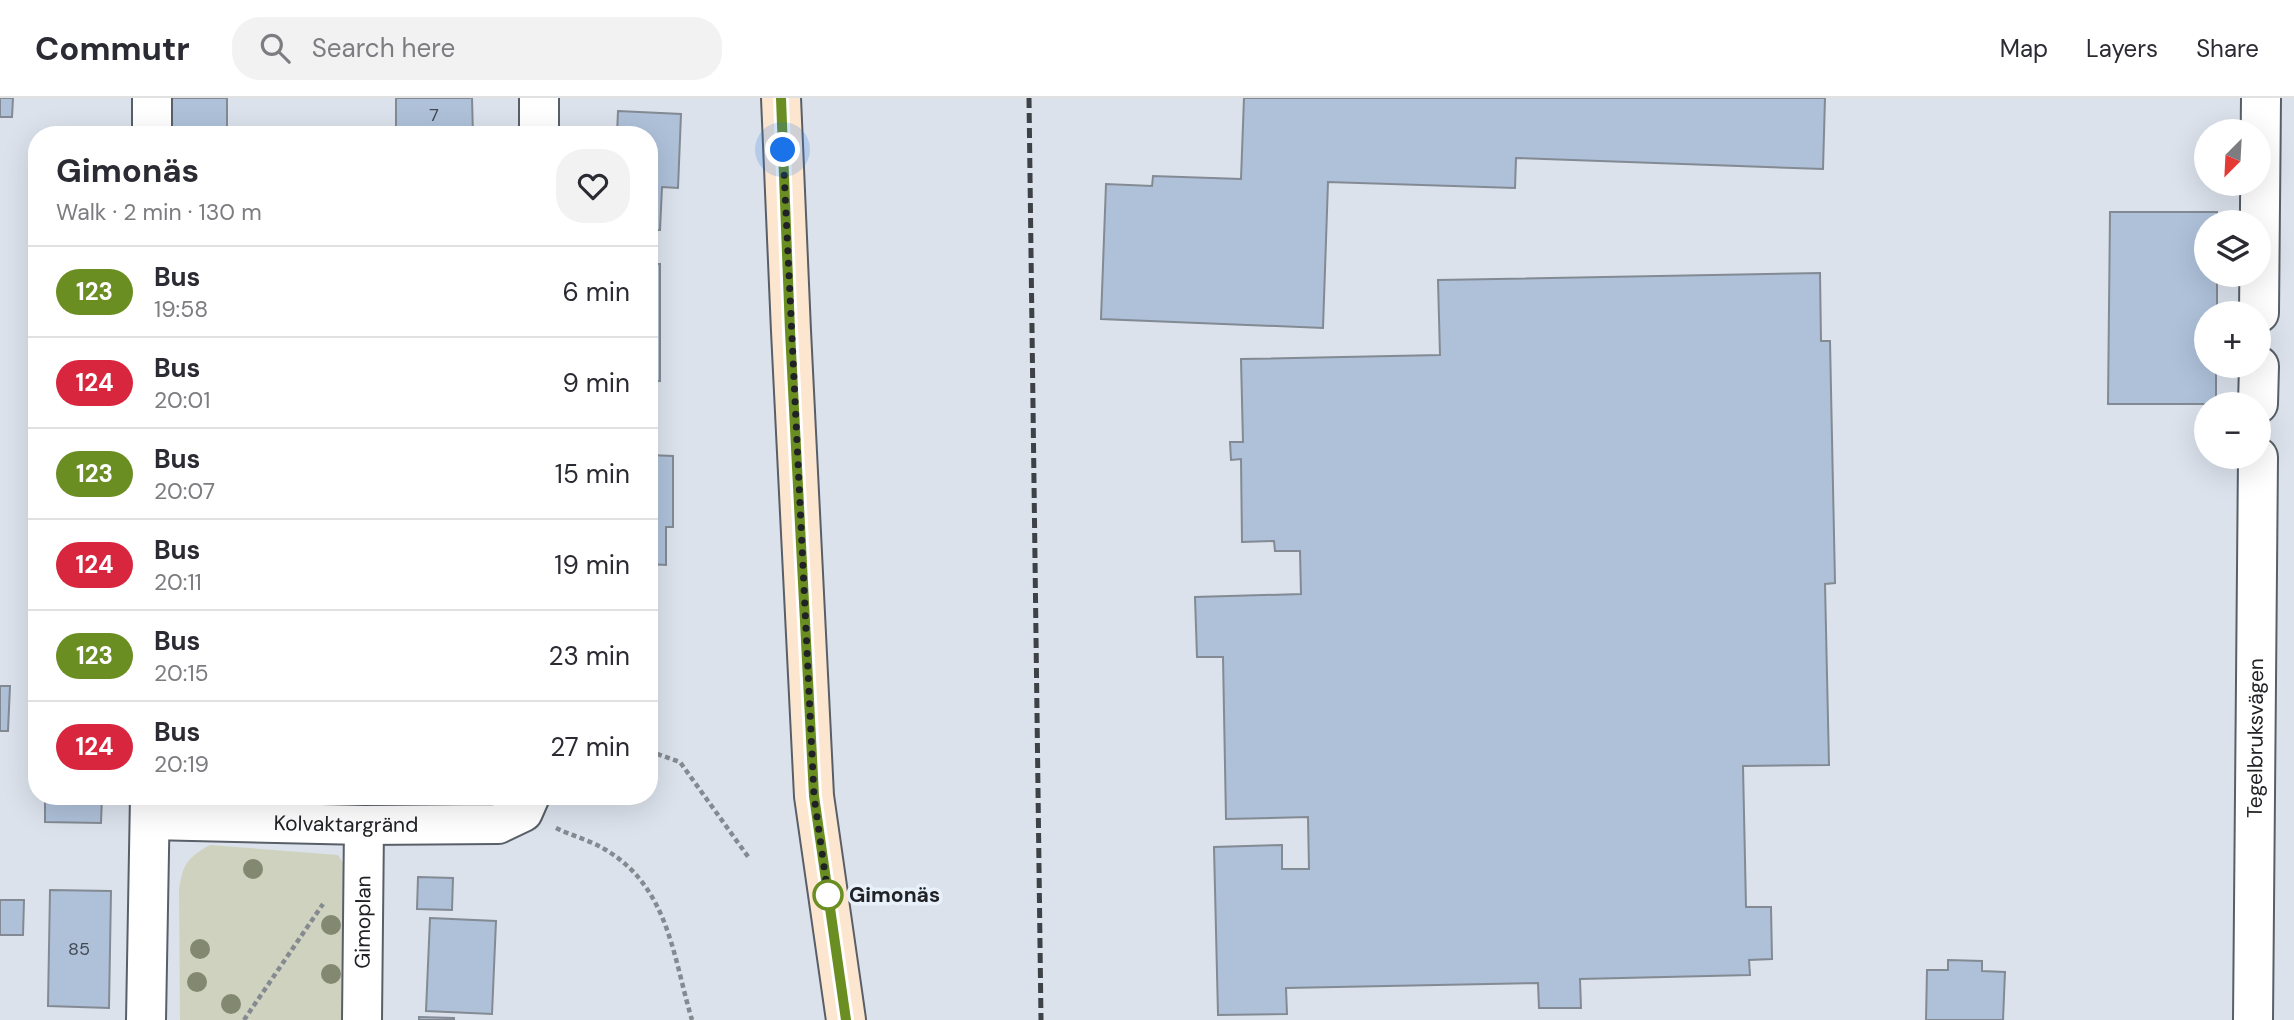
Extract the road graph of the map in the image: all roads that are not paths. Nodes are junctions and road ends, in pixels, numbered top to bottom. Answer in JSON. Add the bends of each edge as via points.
{"nodes":[{"id":1,"x":152,"y":98,"type":"edge"},
{"id":2,"x":539,"y":98,"type":"edge"},
{"id":3,"x":781,"y":98,"type":"edge"},
{"id":4,"x":2261,"y":98,"type":"edge"},
{"id":5,"x":152,"y":126,"type":"edge"},
{"id":6,"x":538,"y":126,"type":"edge"},
{"id":7,"x":2259,"y":301,"type":"edge"},
{"id":8,"x":2258,"y":469,"type":"edge"},
{"id":9,"x":526,"y":805,"type":"edge"},
{"id":10,"x":150,"y":808,"type":"edge"},
{"id":11,"x":363,"y":843,"type":"junction"},
{"id":12,"x":146,"y":1020,"type":"edge"},
{"id":13,"x":362,"y":1020,"type":"edge"},
{"id":14,"x":846,"y":1020,"type":"edge"},
{"id":15,"x":2253,"y":1020,"type":"edge"}],
"edges":[{"from":1,"to":5,"type":"street"},
{"from":2,"to":6,"type":"street"},
{"from":3,"to":14,"type":"main road","via":[[814,796]]},
{"from":4,"to":7,"type":"street"},
{"from":8,"to":15,"type":"street","name":"Tegelbruksvägen"},
{"from":9,"to":11,"type":"street","name":"Kolvaktargränd","via":[[523,812],[498,824]]},
{"from":10,"to":11,"type":"street","name":"Kolvaktargränd"},
{"from":10,"to":12,"type":"street"},
{"from":11,"to":13,"type":"street","name":"Gimoplan"}]}
